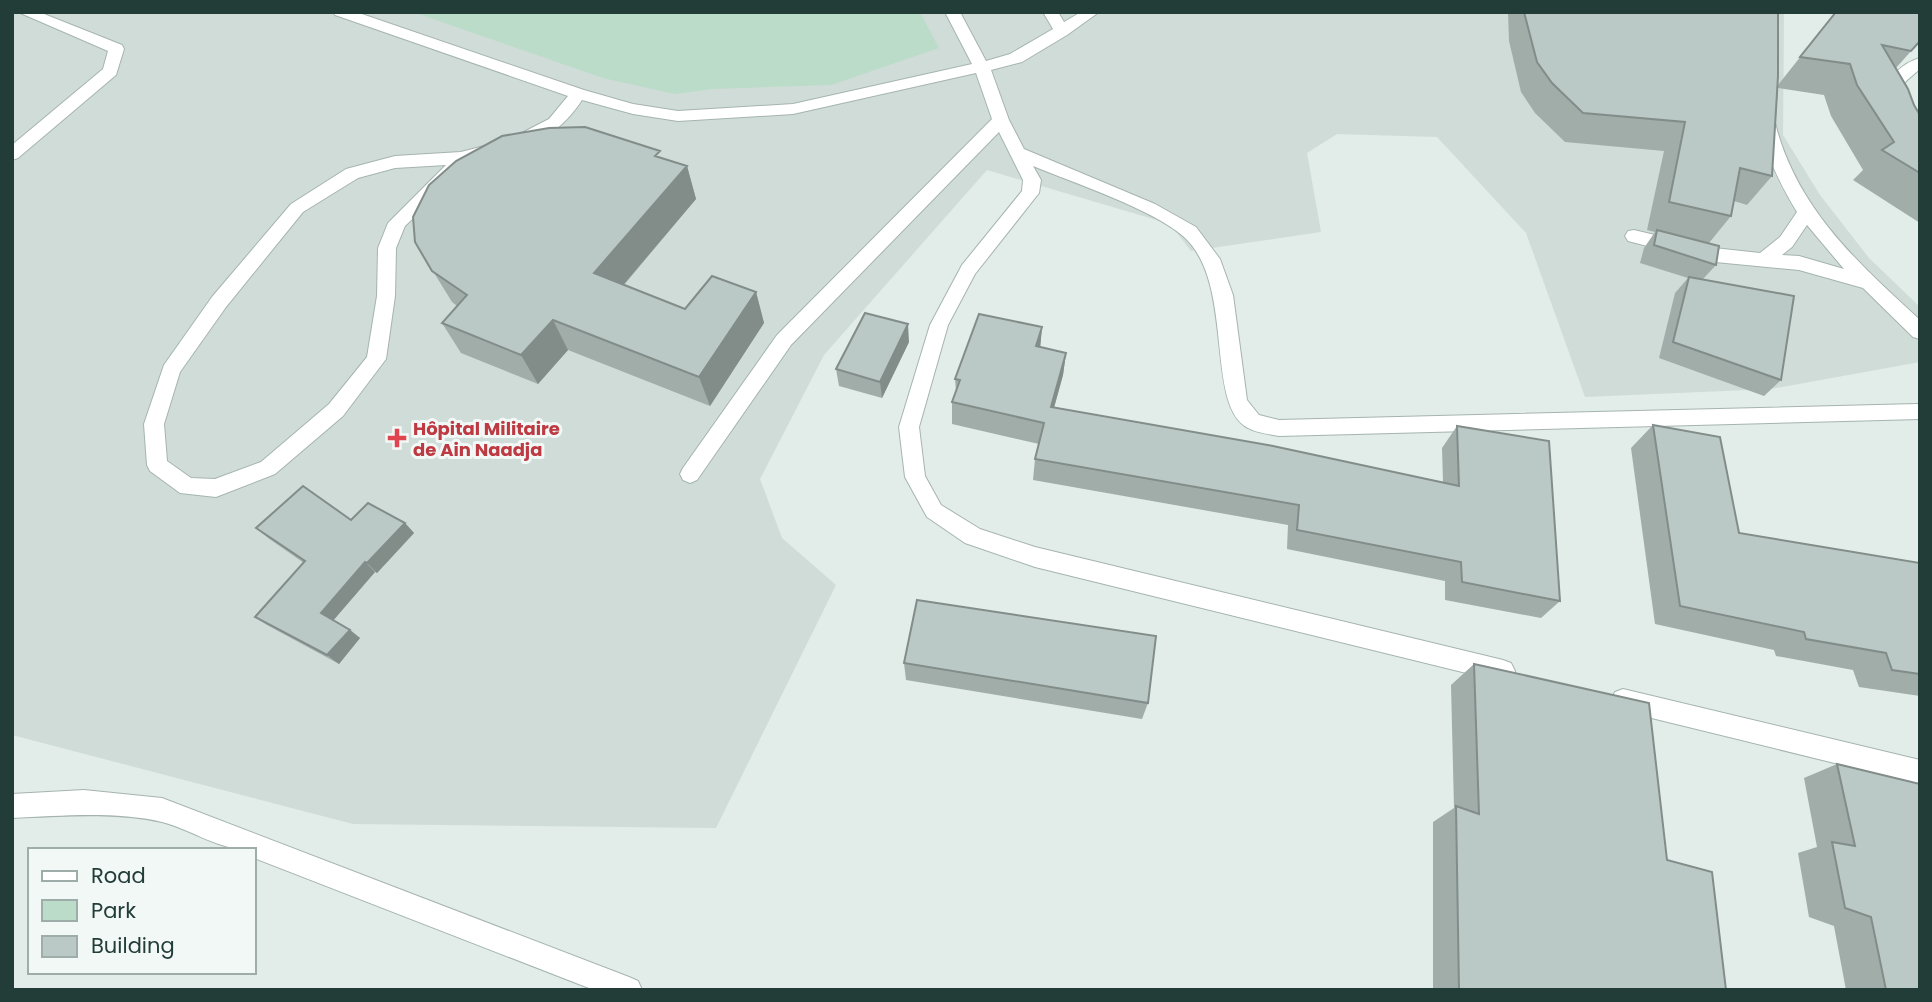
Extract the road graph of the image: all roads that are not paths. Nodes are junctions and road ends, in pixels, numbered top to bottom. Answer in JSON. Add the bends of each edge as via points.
{"nodes":[{"id":1,"x":25,"y":12,"type":"edge"},
{"id":2,"x":340,"y":12,"type":"edge"},
{"id":3,"x":952,"y":12,"type":"edge"},
{"id":4,"x":1050,"y":12,"type":"edge"},
{"id":5,"x":1092,"y":12,"type":"edge"},
{"id":6,"x":1062,"y":32,"type":"junction"},
{"id":7,"x":1920,"y":63,"type":"edge"},
{"id":8,"x":982,"y":67,"type":"junction"},
{"id":9,"x":578,"y":94,"type":"junction"},
{"id":10,"x":1764,"y":105,"type":"edge"},
{"id":11,"x":1888,"y":116,"type":"edge"},
{"id":12,"x":1001,"y":120,"type":"junction"},
{"id":13,"x":1018,"y":153,"type":"junction"},
{"id":14,"x":12,"y":154,"type":"edge"},
{"id":15,"x":461,"y":158,"type":"junction"},
{"id":16,"x":1806,"y":212,"type":"junction"},
{"id":17,"x":1634,"y":236,"type":"dead end"},
{"id":18,"x":1763,"y":260,"type":"junction"},
{"id":19,"x":1869,"y":283,"type":"junction"},
{"id":20,"x":1920,"y":332,"type":"edge"},
{"id":21,"x":1917,"y":412,"type":"dead end"},
{"id":22,"x":690,"y":474,"type":"dead end"},
{"id":23,"x":1517,"y":674,"type":"edge"},
{"id":24,"x":1598,"y":694,"type":"edge"},
{"id":25,"x":1920,"y":772,"type":"edge"},
{"id":26,"x":12,"y":806,"type":"edge"},
{"id":27,"x":629,"y":990,"type":"edge"}],
"edges":[{"from":1,"to":14,"type":"street","via":[[116,49],[110,71]]},
{"from":2,"to":9,"type":"street"},
{"from":3,"to":8,"type":"street"},
{"from":4,"to":6,"type":"street"},
{"from":5,"to":6,"type":"street"},
{"from":6,"to":8,"type":"street","via":[[1016,58]]},
{"from":7,"to":11,"type":"street","via":[[1904,71],[1892,89]]},
{"from":8,"to":9,"type":"street","via":[[793,109],[678,116]]},
{"from":8,"to":12,"type":"street"},
{"from":9,"to":15,"type":"street","via":[[562,118],[540,134]]},
{"from":10,"to":16,"type":"street","via":[[1769,139]]},
{"from":12,"to":13,"type":"street"},
{"from":12,"to":22,"type":"street","via":[[784,340]]},
{"from":13,"to":21,"type":"street","via":[[1149,208],[1190,232],[1211,259],[1224,295],[1237,402],[1253,422],[1279,428]]},
{"from":13,"to":23,"type":"street","via":[[1032,180],[1030,193],[968,270],[939,325],[909,427],[915,477],[934,511],[973,536],[1035,557]]},
{"from":15,"to":15,"type":"street","via":[[395,162],[352,173],[297,208],[219,302],[172,370],[154,424],[157,465],[187,487],[216,488],[268,468],[336,410],[376,359],[386,296],[387,248],[397,223]]},
{"from":16,"to":18,"type":"street","via":[[1786,242]]},
{"from":16,"to":19,"type":"street"},
{"from":17,"to":18,"type":"street","via":[[1704,254]]},
{"from":18,"to":19,"type":"street","via":[[1799,263]]},
{"from":19,"to":20,"type":"street"},
{"from":24,"to":25,"type":"street"},
{"from":26,"to":27,"type":"street","via":[[84,802],[162,810]]}]}
